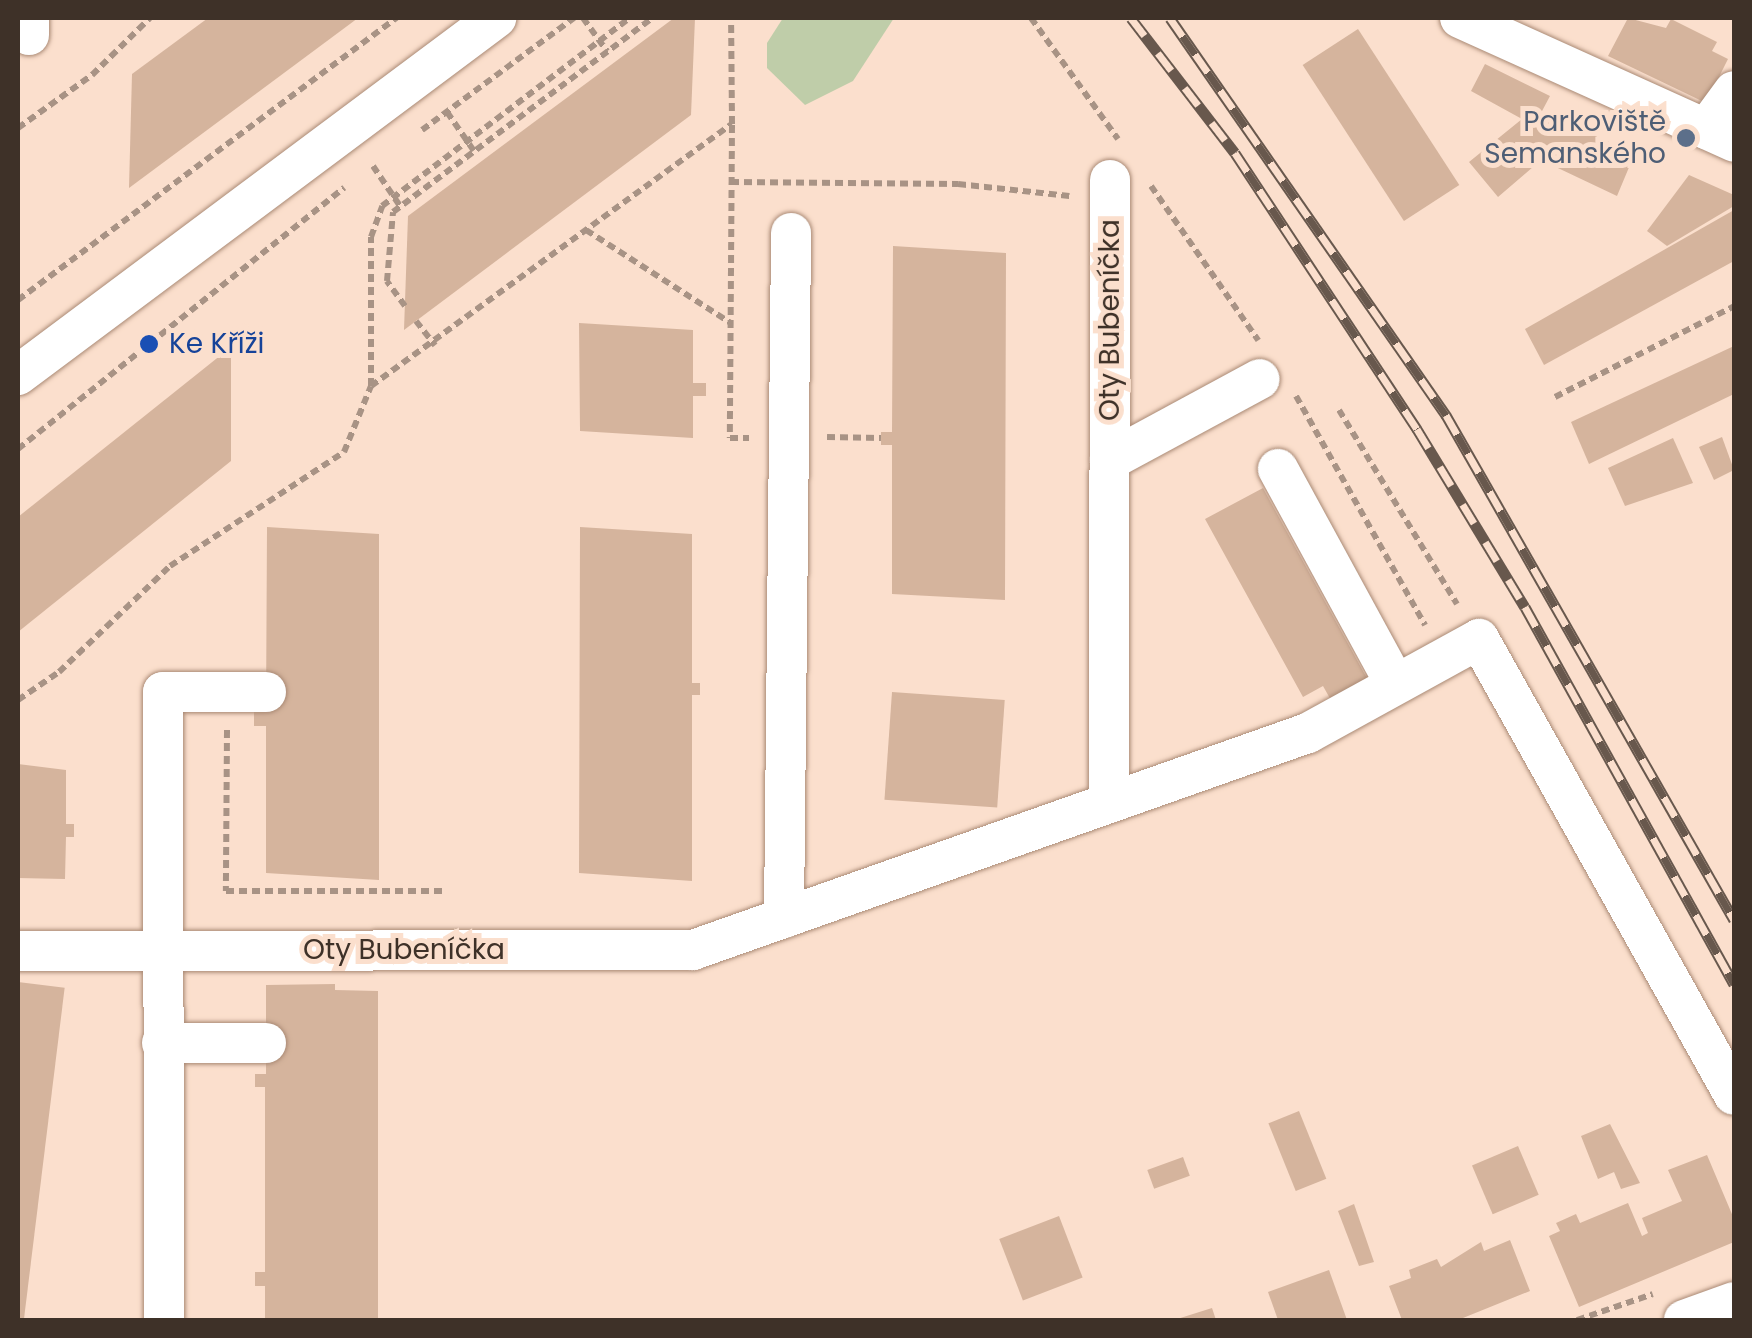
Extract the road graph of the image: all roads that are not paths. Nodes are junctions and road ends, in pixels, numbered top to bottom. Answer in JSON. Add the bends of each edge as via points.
{"nodes":[{"id":1,"x":496,"y":18,"type":"edge"},
{"id":2,"x":1460,"y":18,"type":"edge"},
{"id":3,"x":1508,"y":26,"type":"edge"},
{"id":4,"x":1734,"y":91,"type":"edge"},
{"id":5,"x":1720,"y":136,"type":"edge"},
{"id":6,"x":1121,"y":175,"type":"road end"},
{"id":7,"x":791,"y":233,"type":"dead end"},
{"id":8,"x":18,"y":375,"type":"edge"},
{"id":9,"x":1274,"y":376,"type":"road end"},
{"id":10,"x":1110,"y":460,"type":"junction"},
{"id":11,"x":1278,"y":469,"type":"dead end"},
{"id":12,"x":1396,"y":684,"type":"junction"},
{"id":13,"x":266,"y":692,"type":"dead end"},
{"id":14,"x":1109,"y":804,"type":"junction"},
{"id":15,"x":784,"y":918,"type":"junction"},
{"id":16,"x":18,"y":951,"type":"edge"},
{"id":17,"x":162,"y":951,"type":"junction"},
{"id":18,"x":162,"y":1043,"type":"junction"},
{"id":19,"x":266,"y":1043,"type":"dead end"},
{"id":20,"x":1734,"y":1095,"type":"edge"},
{"id":21,"x":1734,"y":1302,"type":"edge"},
{"id":22,"x":164,"y":1320,"type":"edge"},
{"id":23,"x":1688,"y":1320,"type":"edge"}],
"edges":[{"from":1,"to":8,"type":"street"},
{"from":2,"to":3,"type":"street"},
{"from":3,"to":5,"type":"street"},
{"from":4,"to":5,"type":"street"},
{"from":6,"to":10,"type":"street","name":"Oty Bubeníčka"},
{"from":7,"to":15,"type":"street"},
{"from":9,"to":10,"type":"street","name":"Oty Bubeníčka"},
{"from":10,"to":14,"type":"street","name":"Oty Bubeníčka"},
{"from":11,"to":12,"type":"street"},
{"from":12,"to":14,"type":"street","name":"Oty Bubeníčka","via":[[1308,733]]},
{"from":12,"to":20,"type":"street","name":"Oty Bubeníčka","via":[[1479,639]]},
{"from":13,"to":17,"type":"street","via":[[163,692]]},
{"from":14,"to":15,"type":"street","name":"Oty Bubeníčka"},
{"from":15,"to":17,"type":"street","name":"Oty Bubeníčka","via":[[693,950]]},
{"from":16,"to":17,"type":"street","name":"Oty Bubeníčka"},
{"from":17,"to":18,"type":"street"},
{"from":18,"to":19,"type":"street"},
{"from":18,"to":22,"type":"street"},
{"from":21,"to":23,"type":"street"}]}
